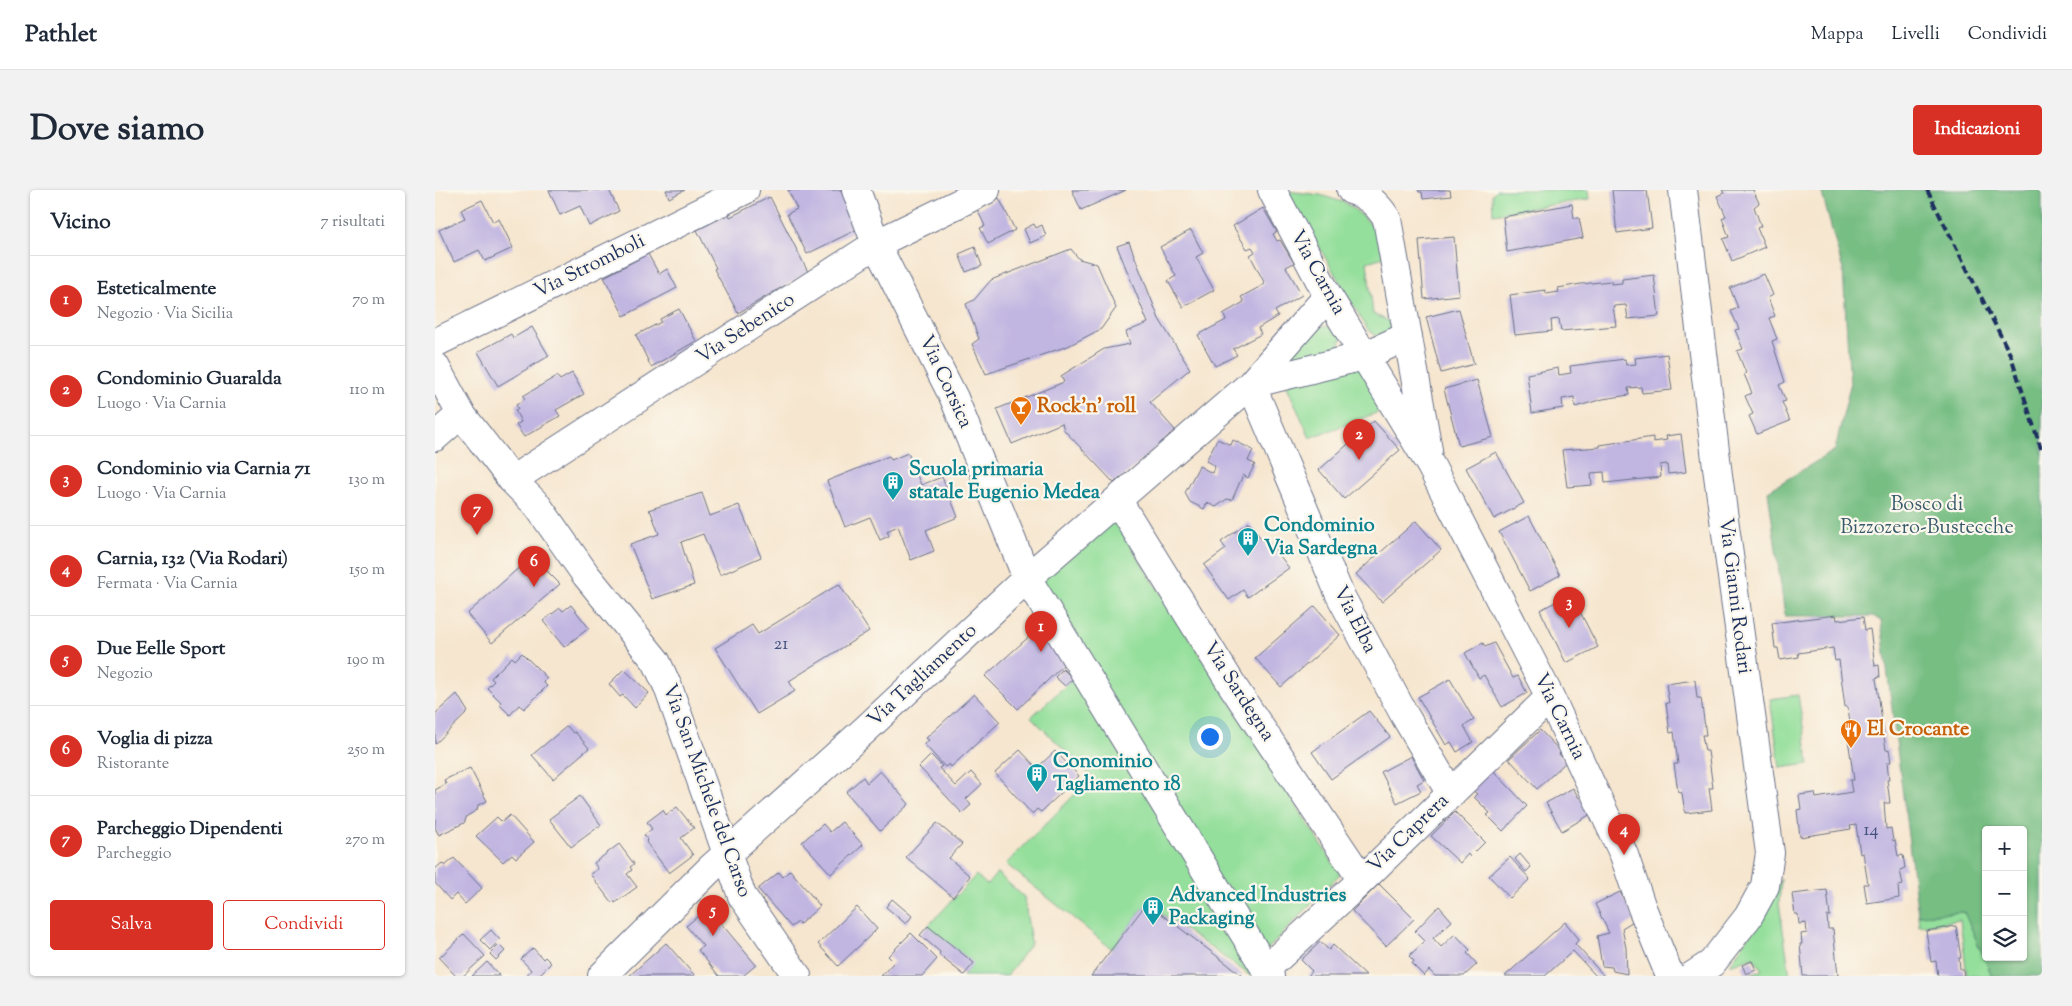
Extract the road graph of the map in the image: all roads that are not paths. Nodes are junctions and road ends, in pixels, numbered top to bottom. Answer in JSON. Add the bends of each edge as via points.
{"nodes":[{"id":1,"x":745,"y":190,"type":"edge"},
{"id":2,"x":856,"y":190,"type":"edge"},
{"id":3,"x":986,"y":190,"type":"edge"},
{"id":4,"x":1272,"y":190,"type":"edge"},
{"id":5,"x":1351,"y":190,"type":"edge"},
{"id":6,"x":1683,"y":190,"type":"edge"},
{"id":7,"x":876,"y":244,"type":"junction"},
{"id":8,"x":1328,"y":296,"type":"junction"},
{"id":9,"x":1408,"y":336,"type":"junction"},
{"id":10,"x":435,"y":343,"type":"edge"},
{"id":11,"x":1364,"y":356,"type":"junction"},
{"id":12,"x":435,"y":366,"type":"edge"},
{"id":13,"x":1251,"y":384,"type":"junction"},
{"id":14,"x":461,"y":414,"type":"junction"},
{"id":15,"x":435,"y":437,"type":"edge"},
{"id":16,"x":1431,"y":466,"type":"junction"},
{"id":17,"x":512,"y":480,"type":"junction"},
{"id":18,"x":1118,"y":501,"type":"junction"},
{"id":19,"x":1027,"y":578,"type":"junction"},
{"id":20,"x":1550,"y":697,"type":"junction"},
{"id":21,"x":1451,"y":794,"type":"junction"},
{"id":22,"x":726,"y":854,"type":"junction"},
{"id":23,"x":1362,"y":880,"type":"junction"},
{"id":24,"x":1709,"y":972,"type":"edge"},
{"id":25,"x":1268,"y":973,"type":"edge"},
{"id":26,"x":602,"y":976,"type":"edge"},
{"id":27,"x":797,"y":976,"type":"edge"},
{"id":28,"x":1670,"y":976,"type":"edge"}],
"edges":[{"from":1,"to":10,"type":"street","name":"Via Stromboli"},
{"from":2,"to":7,"type":"street","name":"Via Corsica"},
{"from":3,"to":7,"type":"street","name":"Via Sebenico"},
{"from":4,"to":8,"type":"street","name":"Via Carnia"},
{"from":5,"to":9,"type":"street","name":"Via Carnia","via":[[1373,201],[1387,219]]},
{"from":6,"to":24,"type":"street","name":"Via Gianni Rodari","via":[[1770,853],[1765,886],[1748,917]]},
{"from":7,"to":17,"type":"street","name":"Via Sebenico"},
{"from":7,"to":19,"type":"street","name":"Via Corsica","via":[[954,398]]},
{"from":8,"to":11,"type":"street","name":"Via Carnia"},
{"from":8,"to":13,"type":"street","name":"Via Tagliamento"},
{"from":9,"to":11,"type":"street"},
{"from":9,"to":16,"type":"street","name":"Via Carnia"},
{"from":11,"to":13,"type":"street","name":"Via Tagliamento"},
{"from":11,"to":16,"type":"street","name":"Via Carnia"},
{"from":12,"to":14,"type":"street","name":"Via San Michele del Carso"},
{"from":13,"to":18,"type":"street","name":"Via Tagliamento"},
{"from":13,"to":21,"type":"street","name":"Via Elba","via":[[1340,594]]},
{"from":14,"to":15,"type":"street"},
{"from":14,"to":17,"type":"street","name":"Via San Michele del Carso"},
{"from":16,"to":20,"type":"street","name":"Via Carnia"},
{"from":17,"to":22,"type":"street","name":"Via San Michele del Carso","via":[[537,505],[586,575],[656,661],[669,687]]},
{"from":18,"to":19,"type":"street","name":"Via Tagliamento"},
{"from":18,"to":23,"type":"street","name":"Via Sardegna","via":[[1234,688]]},
{"from":19,"to":22,"type":"street","name":"Via Tagliamento"},
{"from":19,"to":25,"type":"street","name":"Via Corsica"},
{"from":20,"to":21,"type":"street","name":"Via Caprera"},
{"from":20,"to":28,"type":"street","name":"Via Carnia","via":[[1624,855]]},
{"from":21,"to":23,"type":"street","name":"Via Caprera"},
{"from":22,"to":26,"type":"street","name":"Via Tagliamento"},
{"from":22,"to":27,"type":"street","name":"Via San Michele del Carso","via":[[741,896]]},
{"from":23,"to":25,"type":"street","name":"Via Caprera"}]}
